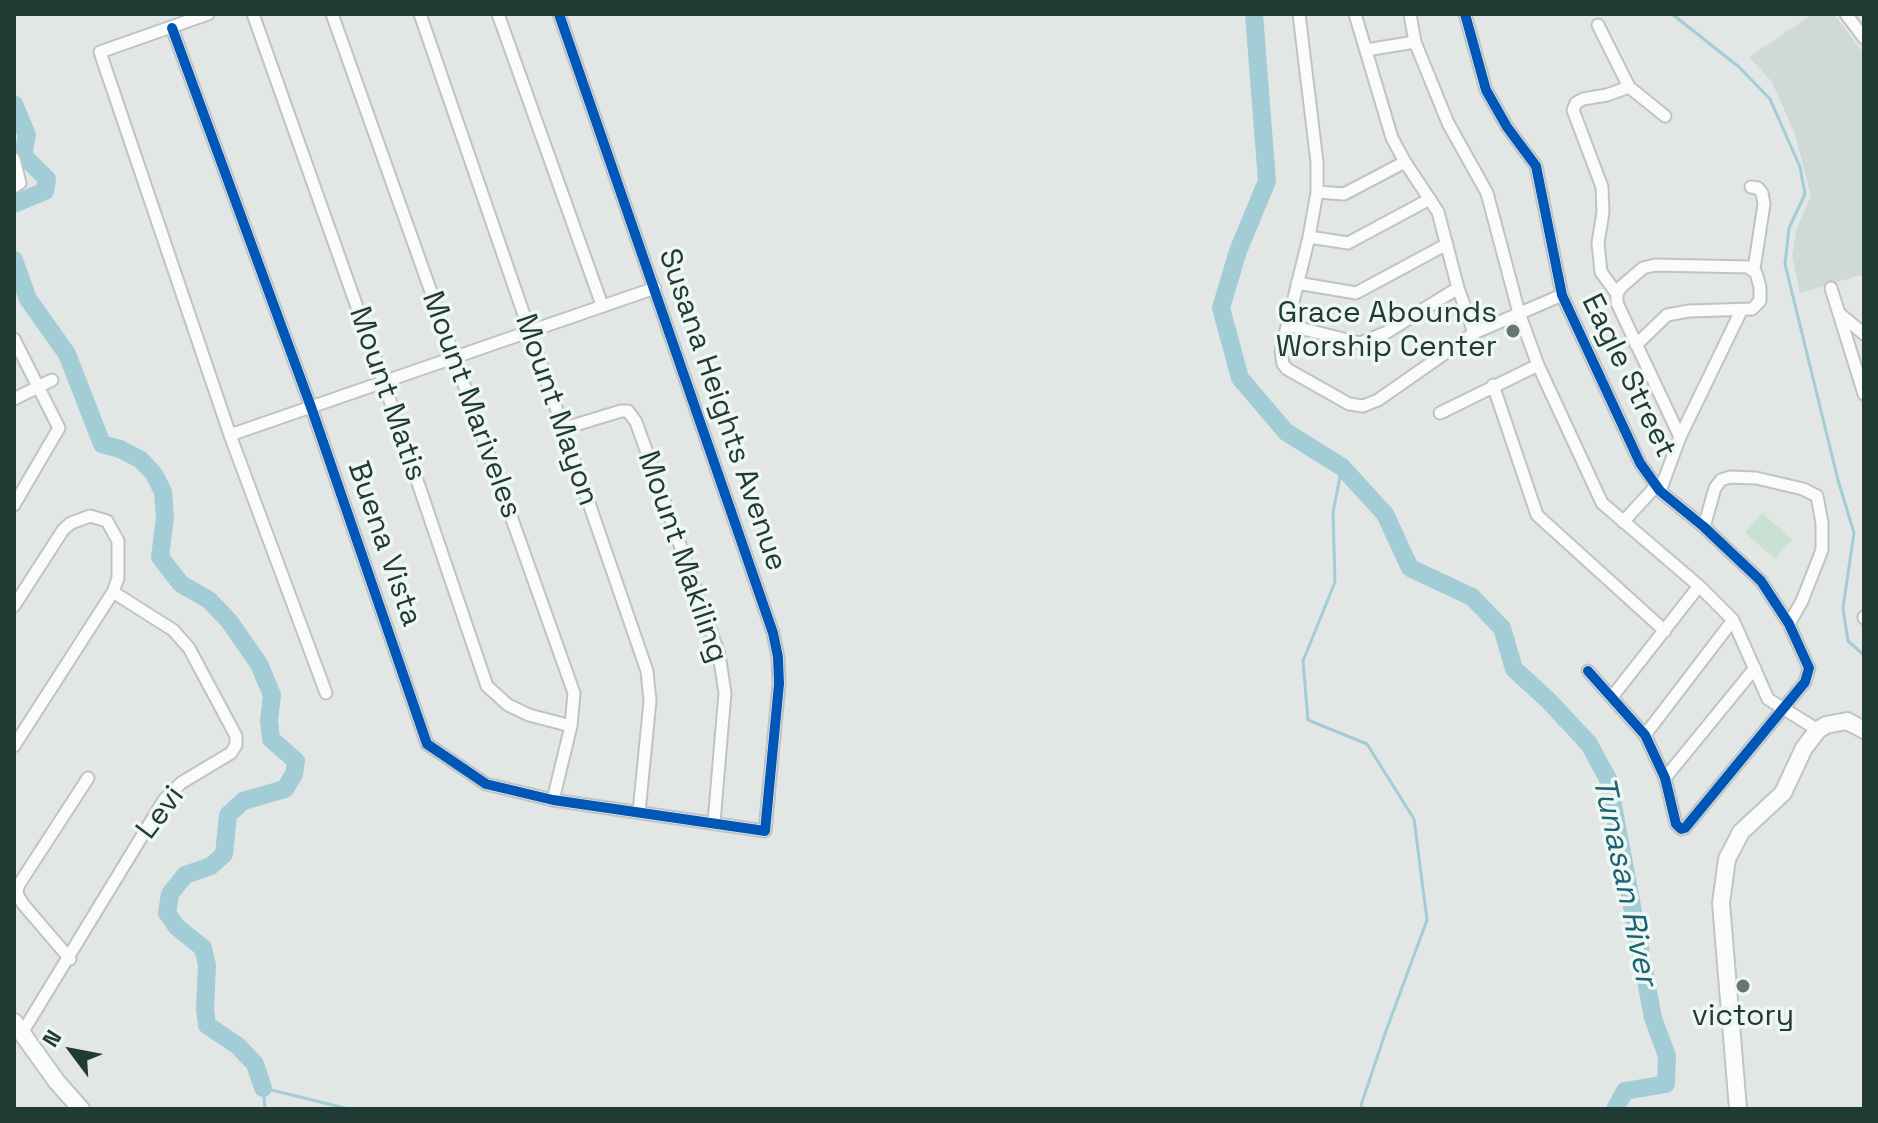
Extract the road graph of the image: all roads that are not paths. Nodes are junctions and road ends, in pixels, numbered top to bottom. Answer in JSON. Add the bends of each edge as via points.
{"nodes":[{"id":1,"x":208,"y":14,"type":"edge"},
{"id":2,"x":253,"y":14,"type":"edge"},
{"id":3,"x":332,"y":14,"type":"edge"},
{"id":4,"x":420,"y":14,"type":"edge"},
{"id":5,"x":498,"y":14,"type":"edge"},
{"id":6,"x":559,"y":14,"type":"edge"},
{"id":7,"x":1299,"y":14,"type":"edge"},
{"id":8,"x":1355,"y":14,"type":"edge"},
{"id":9,"x":1410,"y":14,"type":"edge"},
{"id":10,"x":1465,"y":14,"type":"edge"},
{"id":11,"x":1846,"y":14,"type":"edge"},
{"id":12,"x":1598,"y":25,"type":"dead end"},
{"id":13,"x":172,"y":28,"type":"junction"},
{"id":14,"x":1864,"y":38,"type":"edge"},
{"id":15,"x":1415,"y":42,"type":"junction"},
{"id":16,"x":1366,"y":50,"type":"junction"},
{"id":17,"x":1629,"y":87,"type":"junction"},
{"id":18,"x":1665,"y":116,"type":"dead end"},
{"id":19,"x":14,"y":159,"type":"edge"},
{"id":20,"x":1405,"y":162,"type":"junction"},
{"id":21,"x":14,"y":187,"type":"edge"},
{"id":22,"x":1751,"y":187,"type":"dead end"},
{"id":23,"x":1317,"y":192,"type":"junction"},
{"id":24,"x":1430,"y":199,"type":"junction"},
{"id":25,"x":1309,"y":237,"type":"junction"},
{"id":26,"x":1447,"y":244,"type":"junction"},
{"id":27,"x":1754,"y":269,"type":"junction"},
{"id":28,"x":1297,"y":283,"type":"junction"},
{"id":29,"x":655,"y":288,"type":"junction"},
{"id":30,"x":1458,"y":288,"type":"junction"},
{"id":31,"x":1831,"y":288,"type":"dead end"},
{"id":32,"x":1617,"y":294,"type":"junction"},
{"id":33,"x":1562,"y":295,"type":"junction"},
{"id":34,"x":602,"y":305,"type":"junction"},
{"id":35,"x":1741,"y":311,"type":"junction"},
{"id":36,"x":1519,"y":313,"type":"junction"},
{"id":37,"x":1839,"y":313,"type":"junction"},
{"id":38,"x":1287,"y":325,"type":"junction"},
{"id":39,"x":528,"y":332,"type":"junction"},
{"id":40,"x":1474,"y":333,"type":"junction"},
{"id":41,"x":1864,"y":334,"type":"edge"},
{"id":42,"x":14,"y":339,"type":"edge"},
{"id":43,"x":1636,"y":345,"type":"junction"},
{"id":44,"x":454,"y":357,"type":"junction"},
{"id":45,"x":1538,"y":365,"type":"junction"},
{"id":46,"x":1861,"y":368,"type":"edge"},
{"id":47,"x":52,"y":380,"type":"dead end"},
{"id":48,"x":384,"y":383,"type":"junction"},
{"id":49,"x":1493,"y":385,"type":"junction"},
{"id":50,"x":39,"y":387,"type":"junction"},
{"id":51,"x":1864,"y":394,"type":"edge"},
{"id":52,"x":14,"y":399,"type":"edge"},
{"id":53,"x":311,"y":407,"type":"junction"},
{"id":54,"x":1440,"y":413,"type":"dead end"},
{"id":55,"x":562,"y":429,"type":"junction"},
{"id":56,"x":230,"y":435,"type":"junction"},
{"id":57,"x":1680,"y":437,"type":"junction"},
{"id":58,"x":14,"y":481,"type":"edge"},
{"id":59,"x":1658,"y":489,"type":"junction"},
{"id":60,"x":22,"y":493,"type":"junction"},
{"id":61,"x":14,"y":505,"type":"edge"},
{"id":62,"x":1623,"y":522,"type":"junction"},
{"id":63,"x":1704,"y":527,"type":"junction"},
{"id":64,"x":1699,"y":586,"type":"junction"},
{"id":65,"x":113,"y":592,"type":"junction"},
{"id":66,"x":14,"y":606,"type":"edge"},
{"id":67,"x":1733,"y":620,"type":"junction"},
{"id":68,"x":1789,"y":624,"type":"junction"},
{"id":69,"x":1665,"y":631,"type":"junction"},
{"id":70,"x":1755,"y":668,"type":"junction"},
{"id":71,"x":1588,"y":671,"type":"dead end"},
{"id":72,"x":326,"y":693,"type":"dead end"},
{"id":73,"x":1612,"y":697,"type":"junction"},
{"id":74,"x":1782,"y":709,"type":"junction"},
{"id":75,"x":571,"y":726,"type":"junction"},
{"id":76,"x":1818,"y":730,"type":"junction"},
{"id":77,"x":1864,"y":730,"type":"edge"},
{"id":78,"x":1645,"y":735,"type":"junction"},
{"id":79,"x":14,"y":746,"type":"edge"},
{"id":80,"x":88,"y":778,"type":"dead end"},
{"id":81,"x":1665,"y":778,"type":"junction"},
{"id":82,"x":553,"y":800,"type":"junction"},
{"id":83,"x":639,"y":812,"type":"junction"},
{"id":84,"x":714,"y":822,"type":"junction"},
{"id":85,"x":765,"y":831,"type":"joint"},
{"id":86,"x":70,"y":959,"type":"junction"},
{"id":87,"x":18,"y":1027,"type":"edge"},
{"id":88,"x":81,"y":1109,"type":"edge"},
{"id":89,"x":1738,"y":1109,"type":"edge"}],
"edges":[{"from":1,"to":13,"type":"street"},
{"from":2,"to":48,"type":"street","name":"Mount Matis"},
{"from":3,"to":44,"type":"street","name":"Mount Mariveles"},
{"from":4,"to":39,"type":"street","name":"Mount Mayon"},
{"from":5,"to":34,"type":"street"},
{"from":6,"to":29,"type":"street","name":"Susana Heights Avenue"},
{"from":7,"to":23,"type":"street"},
{"from":8,"to":16,"type":"street"},
{"from":9,"to":15,"type":"street"},
{"from":10,"to":33,"type":"street","name":"Eagle Street","via":[[1486,90],[1536,166]]},
{"from":11,"to":14,"type":"street"},
{"from":12,"to":17,"type":"street"},
{"from":13,"to":53,"type":"street","name":"Buena Vista"},
{"from":13,"to":56,"type":"street","via":[[100,52]]},
{"from":15,"to":16,"type":"street"},
{"from":15,"to":36,"type":"street","via":[[1448,123],[1487,193]]},
{"from":16,"to":20,"type":"street","via":[[1392,138]]},
{"from":17,"to":18,"type":"street"},
{"from":17,"to":32,"type":"street","via":[[1583,99],[1573,110],[1602,187],[1601,272]]},
{"from":19,"to":21,"type":"street","via":[[20,183]]},
{"from":20,"to":23,"type":"street","via":[[1344,194]]},
{"from":20,"to":24,"type":"street"},
{"from":22,"to":27,"type":"street","via":[[1762,193],[1764,204]]},
{"from":23,"to":25,"type":"street"},
{"from":24,"to":25,"type":"street","via":[[1348,243]]},
{"from":24,"to":26,"type":"street"},
{"from":25,"to":28,"type":"street"},
{"from":26,"to":28,"type":"street","via":[[1356,293]]},
{"from":26,"to":30,"type":"street"},
{"from":27,"to":32,"type":"street","via":[[1649,266]]},
{"from":27,"to":35,"type":"street","via":[[1760,301]]},
{"from":28,"to":38,"type":"street"},
{"from":29,"to":34,"type":"street"},
{"from":29,"to":85,"type":"street","name":"Susana Heights Avenue","via":[[778,657]]},
{"from":30,"to":38,"type":"street","via":[[1360,343]]},
{"from":30,"to":40,"type":"street"},
{"from":31,"to":37,"type":"street"},
{"from":32,"to":43,"type":"street"},
{"from":33,"to":36,"type":"street"},
{"from":33,"to":59,"type":"street","name":"Eagle Street","via":[[1640,463]]},
{"from":34,"to":39,"type":"street"},
{"from":35,"to":43,"type":"street","via":[[1667,315]]},
{"from":35,"to":57,"type":"street"},
{"from":36,"to":40,"type":"street"},
{"from":36,"to":45,"type":"street"},
{"from":37,"to":41,"type":"street"},
{"from":37,"to":46,"type":"street"},
{"from":38,"to":40,"type":"street","via":[[1281,358],[1287,369],[1349,404],[1363,406]]},
{"from":39,"to":44,"type":"street"},
{"from":39,"to":55,"type":"street","name":"Mount Mayon"},
{"from":42,"to":50,"type":"street"},
{"from":43,"to":57,"type":"street"},
{"from":44,"to":48,"type":"street"},
{"from":44,"to":75,"type":"street","name":"Mount Mariveles","via":[[571,684]]},
{"from":45,"to":49,"type":"street"},
{"from":45,"to":62,"type":"street","via":[[1595,492]]},
{"from":46,"to":51,"type":"street"},
{"from":47,"to":50,"type":"street"},
{"from":48,"to":53,"type":"street"},
{"from":48,"to":75,"type":"street","name":"Mount Matis","via":[[487,686],[518,710]]},
{"from":49,"to":54,"type":"street"},
{"from":49,"to":69,"type":"street","via":[[1537,515]]},
{"from":50,"to":52,"type":"street"},
{"from":50,"to":60,"type":"street","via":[[59,428]]},
{"from":53,"to":56,"type":"street"},
{"from":53,"to":82,"type":"street","name":"Buena Vista","via":[[427,744],[486,784]]},
{"from":55,"to":83,"type":"street","name":"Mount Mayon","via":[[647,671],[650,701]]},
{"from":55,"to":84,"type":"street","name":"Mount Makiling","via":[[621,411],[628,411],[636,422],[719,654],[725,693]]},
{"from":56,"to":72,"type":"street"},
{"from":57,"to":59,"type":"street"},
{"from":58,"to":60,"type":"street"},
{"from":59,"to":62,"type":"street"},
{"from":59,"to":63,"type":"street","name":"Eagle Street"},
{"from":60,"to":61,"type":"street"},
{"from":62,"to":64,"type":"street"},
{"from":63,"to":68,"type":"street","name":"Eagle Street","via":[[1761,581]]},
{"from":63,"to":68,"type":"street","via":[[1715,488],[1730,477],[1756,478],[1817,496],[1822,550]]},
{"from":64,"to":67,"type":"street"},
{"from":64,"to":69,"type":"street"},
{"from":65,"to":66,"type":"street","via":[[118,541],[107,521],[90,516],[63,530]]},
{"from":65,"to":79,"type":"street"},
{"from":65,"to":86,"type":"street","name":"Levi","via":[[173,630],[189,648],[236,745],[164,800]]},
{"from":67,"to":70,"type":"street"},
{"from":67,"to":78,"type":"street"},
{"from":68,"to":74,"type":"street","name":"Eagle Street","via":[[1809,673]]},
{"from":69,"to":73,"type":"street"},
{"from":70,"to":74,"type":"street","via":[[1764,693]]},
{"from":70,"to":81,"type":"street"},
{"from":71,"to":73,"type":"street"},
{"from":73,"to":78,"type":"street"},
{"from":74,"to":76,"type":"street"},
{"from":74,"to":81,"type":"street","via":[[1685,828],[1676,824]]},
{"from":75,"to":82,"type":"street","name":"Mount Mariveles"},
{"from":76,"to":77,"type":"main road","via":[[1847,721]]},
{"from":76,"to":89,"type":"main road","via":[[1783,793],[1733,844],[1724,870],[1721,903]]},
{"from":78,"to":81,"type":"street"},
{"from":80,"to":86,"type":"street","via":[[17,894]]},
{"from":82,"to":83,"type":"street","name":"Buena Vista"},
{"from":83,"to":84,"type":"street","name":"Buena Vista"},
{"from":84,"to":85,"type":"street","name":"Buena Vista"},
{"from":86,"to":87,"type":"street","name":"Levi"},
{"from":87,"to":88,"type":"main road"}]}
